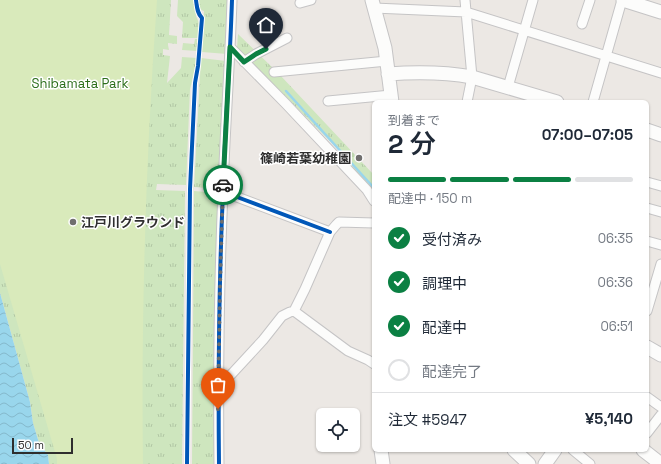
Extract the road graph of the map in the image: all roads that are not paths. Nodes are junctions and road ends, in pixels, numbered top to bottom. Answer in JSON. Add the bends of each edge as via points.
{"nodes":[{"id":1,"x":232,"y":0,"type":"edge"},
{"id":2,"x":311,"y":0,"type":"edge"},
{"id":3,"x":464,"y":0,"type":"edge"},
{"id":4,"x":533,"y":0,"type":"edge"},
{"id":5,"x":590,"y":0,"type":"edge"},
{"id":6,"x":622,"y":0,"type":"edge"},
{"id":7,"x":300,"y":3,"type":"dead end"},
{"id":8,"x":373,"y":4,"type":"edge"},
{"id":9,"x":466,"y":12,"type":"junction"},
{"id":10,"x":661,"y":12,"type":"edge"},
{"id":11,"x":582,"y":24,"type":"dead end"},
{"id":12,"x":524,"y":30,"type":"junction"},
{"id":13,"x":287,"y":38,"type":"dead end"},
{"id":14,"x":230,"y":47,"type":"junction"},
{"id":15,"x":606,"y":56,"type":"junction"},
{"id":16,"x":244,"y":62,"type":"junction"},
{"id":17,"x":388,"y":67,"type":"junction"},
{"id":18,"x":274,"y":72,"type":"dead end"},
{"id":19,"x":661,"y":73,"type":"edge"},
{"id":20,"x":472,"y":77,"type":"junction"},
{"id":21,"x":508,"y":87,"type":"junction"},
{"id":22,"x":392,"y":98,"type":"edge"},
{"id":23,"x":467,"y":100,"type":"edge"},
{"id":24,"x":550,"y":100,"type":"edge"},
{"id":25,"x":594,"y":100,"type":"edge"},
{"id":26,"x":328,"y":101,"type":"dead end"},
{"id":27,"x":649,"y":131,"type":"edge"},
{"id":28,"x":661,"y":134,"type":"edge"},
{"id":29,"x":649,"y":183,"type":"edge"},
{"id":30,"x":661,"y":186,"type":"edge"},
{"id":31,"x":223,"y":191,"type":"junction"},
{"id":32,"x":372,"y":197,"type":"edge"},
{"id":33,"x":649,"y":209,"type":"edge"},
{"id":34,"x":661,"y":212,"type":"edge"},
{"id":35,"x":372,"y":223,"type":"edge"},
{"id":36,"x":330,"y":232,"type":"junction"},
{"id":37,"x":649,"y":241,"type":"edge"},
{"id":38,"x":661,"y":244,"type":"edge"},
{"id":39,"x":661,"y":264,"type":"edge"},
{"id":40,"x":656,"y":297,"type":"edge"},
{"id":41,"x":649,"y":308,"type":"edge"},
{"id":42,"x":294,"y":311,"type":"junction"},
{"id":43,"x":649,"y":348,"type":"edge"},
{"id":44,"x":661,"y":355,"type":"edge"},
{"id":45,"x":372,"y":363,"type":"edge"},
{"id":46,"x":218,"y":382,"type":"junction"},
{"id":47,"x":649,"y":398,"type":"edge"},
{"id":48,"x":661,"y":407,"type":"edge"},
{"id":49,"x":661,"y":415,"type":"edge"},
{"id":50,"x":649,"y":430,"type":"edge"},
{"id":51,"x":381,"y":452,"type":"edge"},
{"id":52,"x":516,"y":452,"type":"edge"},
{"id":53,"x":554,"y":452,"type":"edge"},
{"id":54,"x":575,"y":452,"type":"edge"},
{"id":55,"x":646,"y":452,"type":"edge"},
{"id":56,"x":218,"y":464,"type":"edge"},
{"id":57,"x":383,"y":464,"type":"edge"},
{"id":58,"x":529,"y":464,"type":"edge"},
{"id":59,"x":545,"y":464,"type":"edge"},
{"id":60,"x":590,"y":464,"type":"edge"},
{"id":61,"x":661,"y":464,"type":"edge"}],
"edges":[{"from":1,"to":14,"type":"street"},
{"from":2,"to":7,"type":"street"},
{"from":3,"to":9,"type":"street"},
{"from":4,"to":12,"type":"street"},
{"from":5,"to":11,"type":"street"},
{"from":6,"to":10,"type":"street"},
{"from":6,"to":15,"type":"street"},
{"from":8,"to":9,"type":"street"},
{"from":8,"to":17,"type":"street"},
{"from":9,"to":12,"type":"street"},
{"from":9,"to":20,"type":"street"},
{"from":12,"to":15,"type":"street"},
{"from":12,"to":21,"type":"street"},
{"from":13,"to":16,"type":"street"},
{"from":14,"to":16,"type":"street"},
{"from":14,"to":31,"type":"street"},
{"from":15,"to":19,"type":"street"},
{"from":15,"to":25,"type":"street"},
{"from":16,"to":32,"type":"street"},
{"from":17,"to":18,"type":"street"},
{"from":17,"to":20,"type":"street"},
{"from":17,"to":22,"type":"street"},
{"from":20,"to":21,"type":"street"},
{"from":20,"to":23,"type":"street"},
{"from":21,"to":24,"type":"street"},
{"from":22,"to":26,"type":"street"},
{"from":27,"to":28,"type":"street"},
{"from":29,"to":30,"type":"street"},
{"from":31,"to":36,"type":"street"},
{"from":31,"to":46,"type":"street"},
{"from":33,"to":34,"type":"street"},
{"from":35,"to":36,"type":"street","via":[[339,222]]},
{"from":36,"to":42,"type":"street"},
{"from":37,"to":38,"type":"street"},
{"from":39,"to":40,"type":"street"},
{"from":40,"to":41,"type":"street"},
{"from":42,"to":45,"type":"street","via":[[348,351]]},
{"from":42,"to":46,"type":"street","via":[[282,316],[227,379]]},
{"from":43,"to":44,"type":"street"},
{"from":46,"to":56,"type":"street"},
{"from":47,"to":48,"type":"street"},
{"from":49,"to":50,"type":"street"},
{"from":51,"to":57,"type":"street"},
{"from":52,"to":58,"type":"street"},
{"from":53,"to":59,"type":"street"},
{"from":54,"to":60,"type":"street"},
{"from":55,"to":61,"type":"street"}]}
